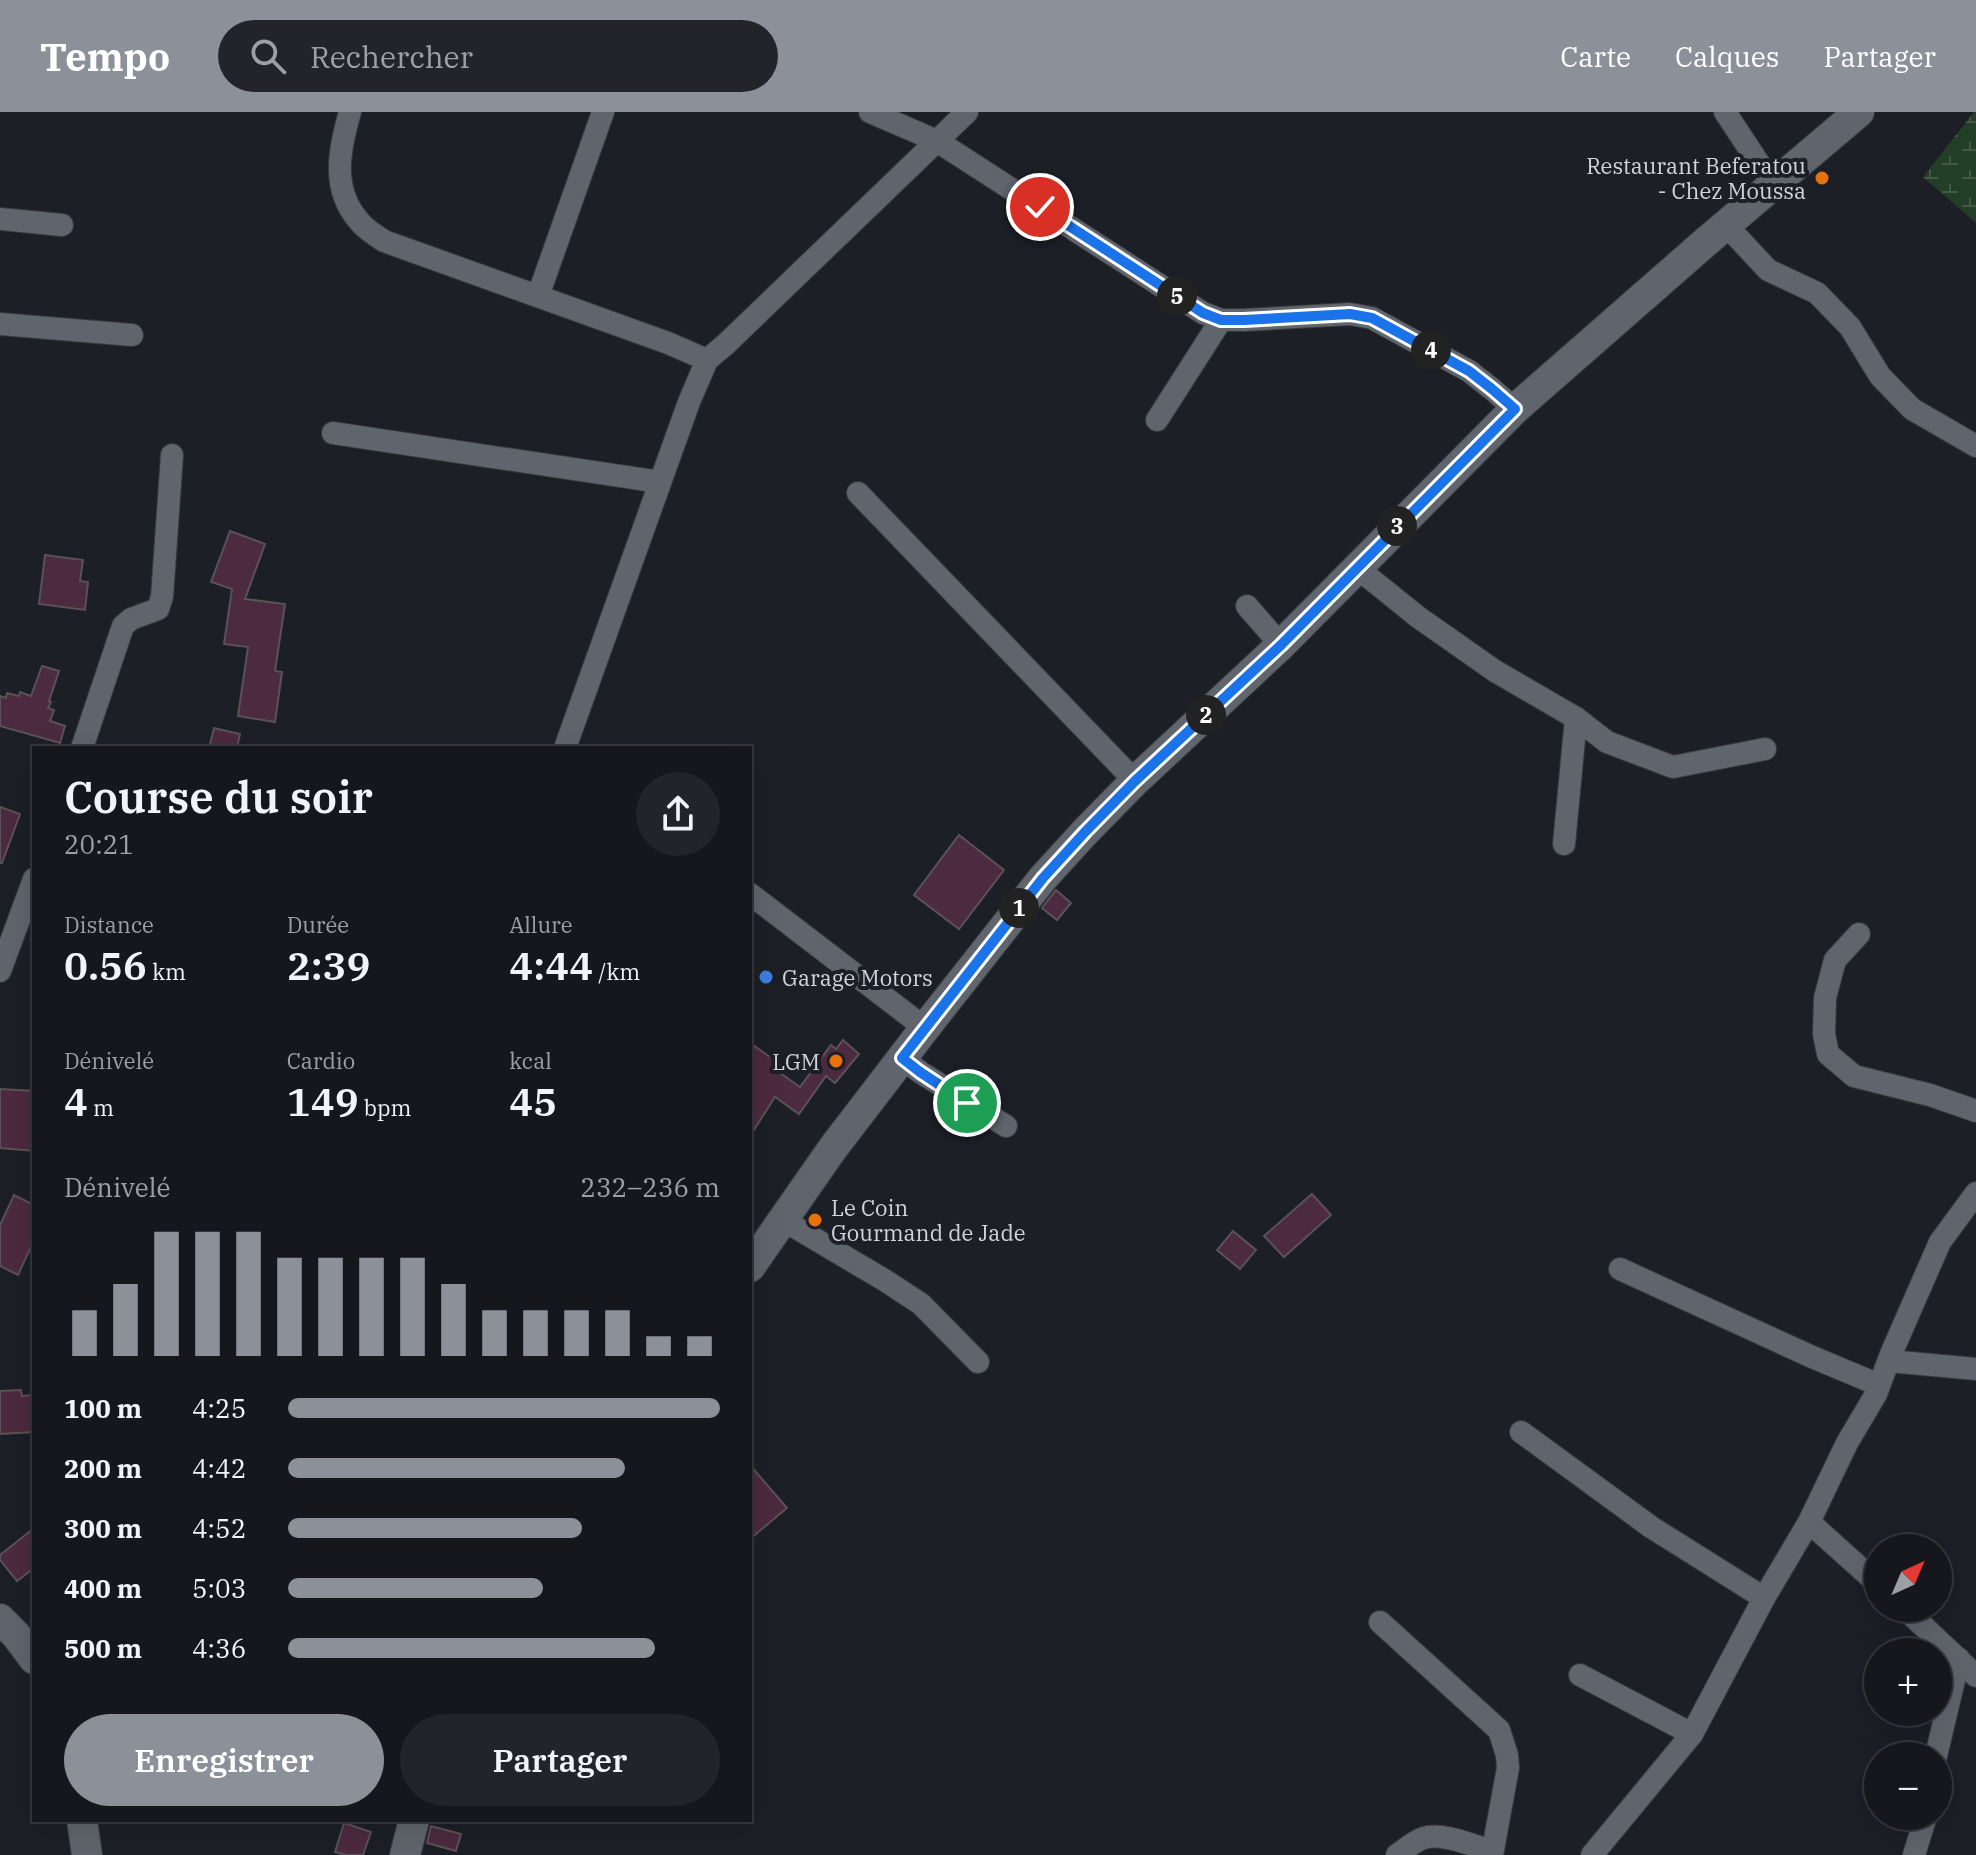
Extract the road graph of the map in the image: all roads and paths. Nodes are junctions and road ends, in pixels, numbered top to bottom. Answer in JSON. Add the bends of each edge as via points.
{"nodes":[{"id":1,"x":350,"y":112,"type":"edge"},
{"id":2,"x":603,"y":112,"type":"edge"},
{"id":3,"x":870,"y":112,"type":"edge"},
{"id":4,"x":967,"y":112,"type":"edge"},
{"id":5,"x":1725,"y":112,"type":"edge"},
{"id":6,"x":1859,"y":112,"type":"edge"},
{"id":7,"x":937,"y":141,"type":"junction"},
{"id":8,"x":1776,"y":183,"type":"junction"},
{"id":9,"x":0,"y":219,"type":"edge"},
{"id":10,"x":62,"y":225,"type":"dead end"},
{"id":11,"x":1726,"y":225,"type":"junction"},
{"id":12,"x":538,"y":296,"type":"junction"},
{"id":13,"x":1221,"y":320,"type":"junction"},
{"id":14,"x":0,"y":324,"type":"edge"},
{"id":15,"x":132,"y":335,"type":"dead end"},
{"id":16,"x":707,"y":360,"type":"junction"},
{"id":17,"x":1515,"y":409,"type":"junction"},
{"id":18,"x":1157,"y":420,"type":"dead end"},
{"id":19,"x":333,"y":433,"type":"dead end"},
{"id":20,"x":1976,"y":446,"type":"edge"},
{"id":21,"x":172,"y":455,"type":"dead end"},
{"id":22,"x":660,"y":482,"type":"junction"},
{"id":23,"x":858,"y":493,"type":"dead end"},
{"id":24,"x":1356,"y":567,"type":"junction"},
{"id":25,"x":1247,"y":606,"type":"dead end"},
{"id":26,"x":1281,"y":645,"type":"junction"},
{"id":27,"x":1576,"y":718,"type":"junction"},
{"id":28,"x":83,"y":746,"type":"edge"},
{"id":29,"x":566,"y":746,"type":"edge"},
{"id":30,"x":1765,"y":749,"type":"dead end"},
{"id":31,"x":1135,"y":781,"type":"junction"},
{"id":32,"x":1564,"y":844,"type":"dead end"},
{"id":33,"x":32,"y":884,"type":"edge"},
{"id":34,"x":754,"y":905,"type":"edge"},
{"id":35,"x":1859,"y":934,"type":"dead end"},
{"id":36,"x":0,"y":971,"type":"edge"},
{"id":37,"x":925,"y":1028,"type":"junction"},
{"id":38,"x":902,"y":1058,"type":"junction"},
{"id":39,"x":1976,"y":1111,"type":"edge"},
{"id":40,"x":1006,"y":1126,"type":"dead end"},
{"id":41,"x":1976,"y":1193,"type":"edge"},
{"id":42,"x":783,"y":1220,"type":"junction"},
{"id":43,"x":752,"y":1264,"type":"edge"},
{"id":44,"x":1620,"y":1269,"type":"dead end"},
{"id":45,"x":1889,"y":1361,"type":"junction"},
{"id":46,"x":978,"y":1362,"type":"dead end"},
{"id":47,"x":1976,"y":1369,"type":"edge"},
{"id":48,"x":1879,"y":1385,"type":"junction"},
{"id":49,"x":1521,"y":1432,"type":"dead end"},
{"id":50,"x":1809,"y":1522,"type":"junction"},
{"id":51,"x":1864,"y":1571,"type":"edge"},
{"id":52,"x":1764,"y":1598,"type":"junction"},
{"id":53,"x":0,"y":1619,"type":"edge"},
{"id":54,"x":1380,"y":1622,"type":"dead end"},
{"id":55,"x":1919,"y":1622,"type":"edge"},
{"id":56,"x":32,"y":1656,"type":"edge"},
{"id":57,"x":1959,"y":1659,"type":"junction"},
{"id":58,"x":1580,"y":1675,"type":"dead end"},
{"id":59,"x":1976,"y":1676,"type":"edge"},
{"id":60,"x":1692,"y":1734,"type":"junction"},
{"id":61,"x":1939,"y":1742,"type":"edge"},
{"id":62,"x":82,"y":1822,"type":"edge"},
{"id":63,"x":413,"y":1822,"type":"edge"},
{"id":64,"x":1922,"y":1830,"type":"edge"},
{"id":65,"x":1492,"y":1853,"type":"edge"},
{"id":66,"x":87,"y":1855,"type":"edge"},
{"id":67,"x":405,"y":1855,"type":"edge"},
{"id":68,"x":1397,"y":1855,"type":"edge"},
{"id":69,"x":1592,"y":1855,"type":"edge"},
{"id":70,"x":1914,"y":1855,"type":"edge"}],
"edges":[{"from":1,"to":12,"type":"street","via":[[340,177],[344,202],[360,224],[384,241]]},
{"from":2,"to":12,"type":"street"},
{"from":3,"to":7,"type":"street"},
{"from":4,"to":7,"type":"street"},
{"from":5,"to":8,"type":"street"},
{"from":6,"to":8,"type":"street"},
{"from":7,"to":13,"type":"street"},
{"from":7,"to":16,"type":"street"},
{"from":8,"to":11,"type":"street"},
{"from":9,"to":10,"type":"street"},
{"from":11,"to":17,"type":"street"},
{"from":11,"to":20,"type":"street","via":[[1768,270],[1817,293],[1912,409]]},
{"from":12,"to":16,"type":"street"},
{"from":13,"to":17,"type":"street","via":[[1350,314],[1372,318],[1469,371]]},
{"from":13,"to":18,"type":"street"},
{"from":14,"to":15,"type":"street"},
{"from":16,"to":22,"type":"street"},
{"from":17,"to":24,"type":"street"},
{"from":19,"to":22,"type":"street"},
{"from":21,"to":28,"type":"street","via":[[162,597],[158,609],[123,626]]},
{"from":22,"to":29,"type":"street"},
{"from":23,"to":31,"type":"street"},
{"from":24,"to":26,"type":"street"},
{"from":24,"to":27,"type":"street","via":[[1495,671]]},
{"from":25,"to":26,"type":"street"},
{"from":26,"to":31,"type":"street"},
{"from":27,"to":30,"type":"street","via":[[1607,742],[1673,767]]},
{"from":27,"to":32,"type":"street"},
{"from":31,"to":37,"type":"street","via":[[1043,878]]},
{"from":33,"to":36,"type":"street"},
{"from":34,"to":37,"type":"street"},
{"from":35,"to":39,"type":"street","via":[[1835,960],[1825,998],[1828,1054],[1854,1076]]},
{"from":37,"to":38,"type":"street"},
{"from":38,"to":40,"type":"street"},
{"from":38,"to":42,"type":"street"},
{"from":41,"to":45,"type":"street","via":[[1940,1242]]},
{"from":42,"to":43,"type":"street"},
{"from":42,"to":46,"type":"street","via":[[921,1304]]},
{"from":44,"to":48,"type":"street"},
{"from":45,"to":47,"type":"street"},
{"from":45,"to":48,"type":"street"},
{"from":48,"to":50,"type":"street"},
{"from":49,"to":52,"type":"street","via":[[1651,1527]]},
{"from":50,"to":51,"type":"street"},
{"from":50,"to":52,"type":"street"},
{"from":52,"to":60,"type":"street"},
{"from":53,"to":56,"type":"street"},
{"from":54,"to":65,"type":"street","via":[[1499,1730],[1508,1768]]},
{"from":55,"to":57,"type":"street"},
{"from":57,"to":59,"type":"street"},
{"from":57,"to":61,"type":"street"},
{"from":58,"to":60,"type":"street"},
{"from":60,"to":69,"type":"street"},
{"from":62,"to":66,"type":"street"},
{"from":63,"to":67,"type":"street"},
{"from":64,"to":70,"type":"street"},
{"from":65,"to":68,"type":"street","via":[[1428,1836]]}]}
